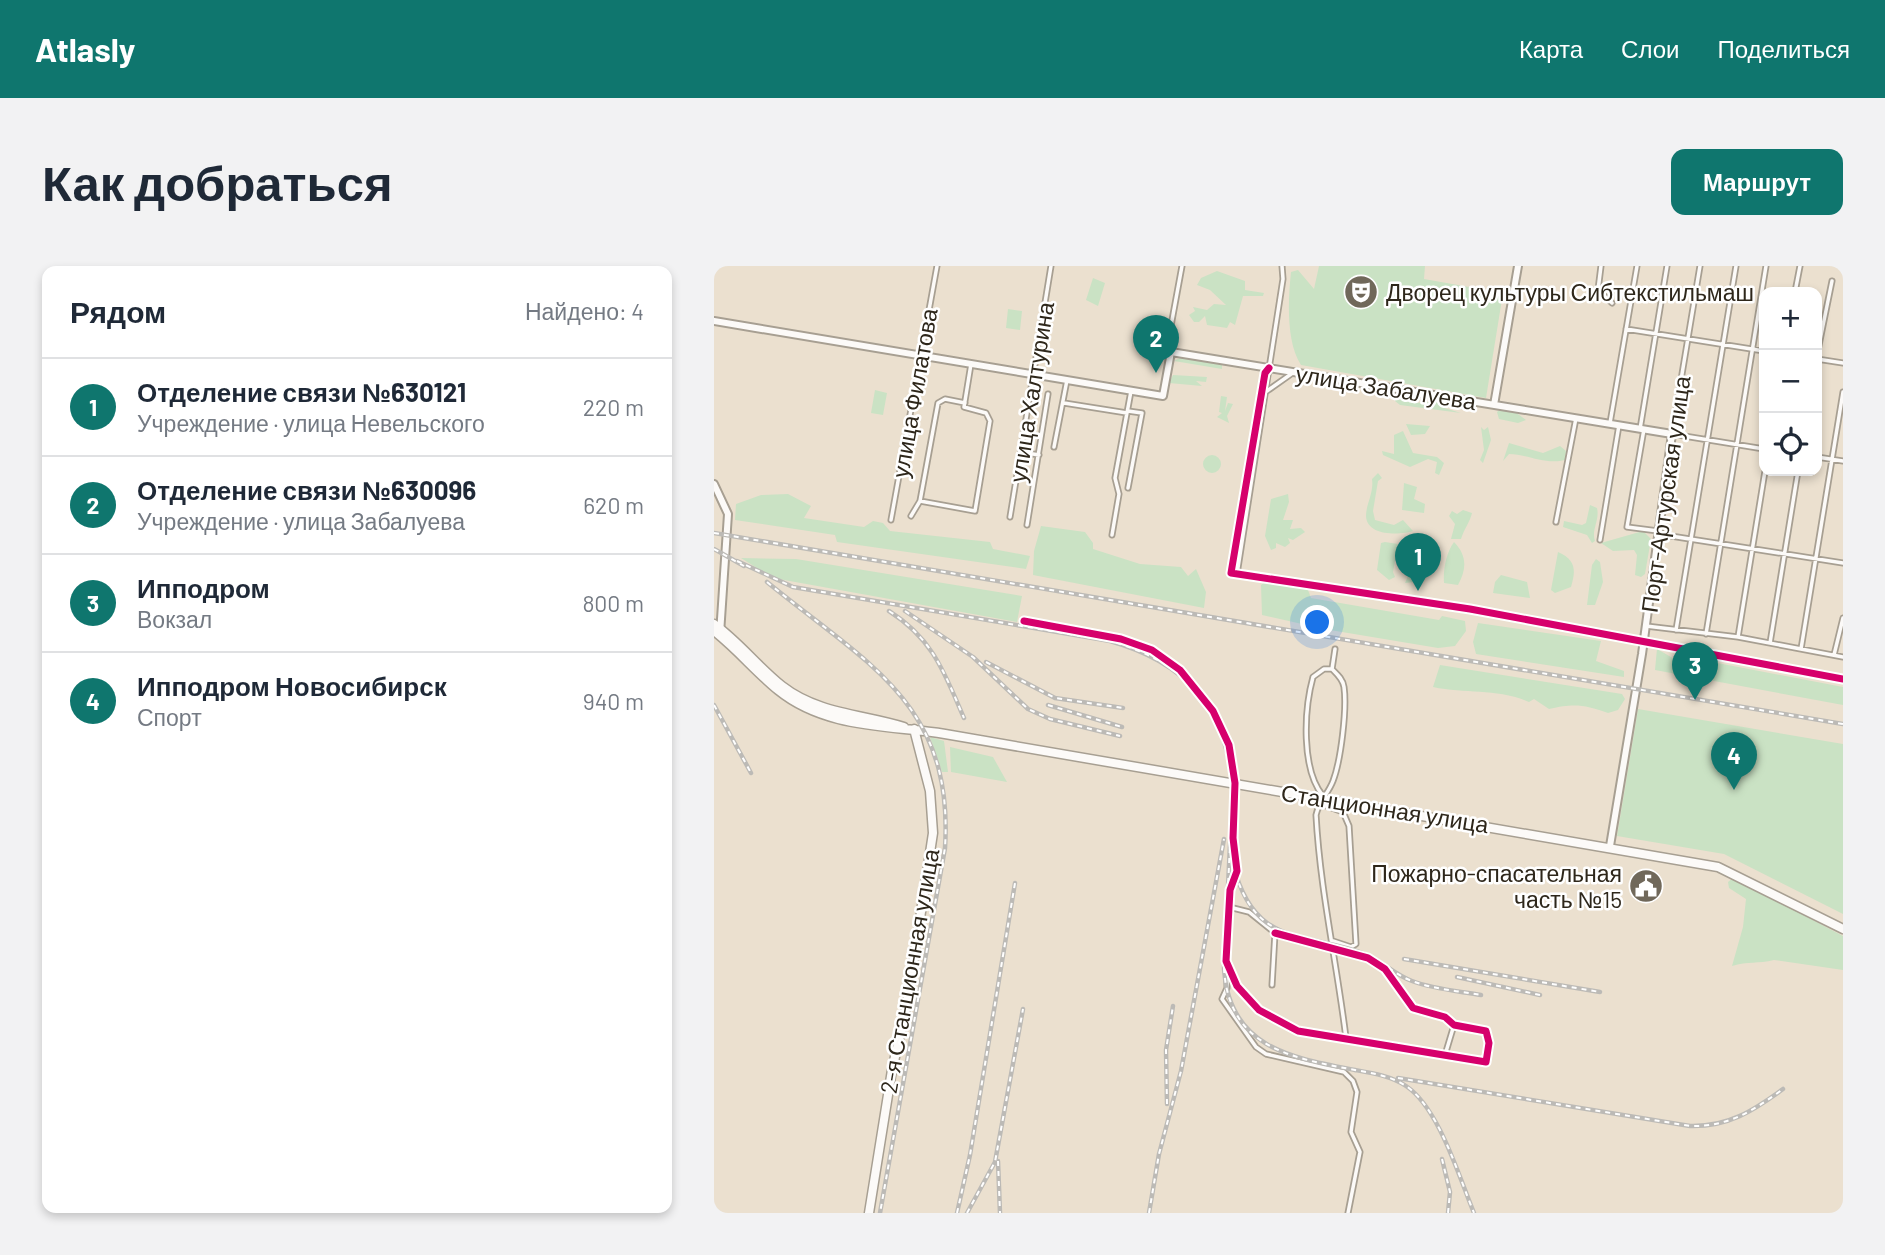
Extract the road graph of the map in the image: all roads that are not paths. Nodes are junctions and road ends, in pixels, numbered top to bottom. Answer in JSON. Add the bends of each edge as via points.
{"nodes":[{"id":1,"x":937,"y":266,"type":"edge"},
{"id":2,"x":1051,"y":266,"type":"edge"},
{"id":3,"x":1182,"y":266,"type":"edge"},
{"id":4,"x":1282,"y":266,"type":"edge"},
{"id":5,"x":1518,"y":266,"type":"edge"},
{"id":6,"x":1601,"y":266,"type":"edge"},
{"id":7,"x":1637,"y":266,"type":"edge"},
{"id":8,"x":1667,"y":266,"type":"edge"},
{"id":9,"x":1700,"y":266,"type":"edge"},
{"id":10,"x":1736,"y":266,"type":"edge"},
{"id":11,"x":1766,"y":266,"type":"edge"},
{"id":12,"x":1800,"y":266,"type":"edge"},
{"id":13,"x":1832,"y":281,"type":"dead end"},
{"id":14,"x":1796,"y":287,"type":"edge"},
{"id":15,"x":1612,"y":303,"type":"dead end"},
{"id":16,"x":714,"y":321,"type":"edge"},
{"id":17,"x":1626,"y":329,"type":"junction"},
{"id":18,"x":1656,"y":334,"type":"junction"},
{"id":19,"x":1688,"y":338,"type":"junction"},
{"id":20,"x":1722,"y":344,"type":"junction"},
{"id":21,"x":1752,"y":349,"type":"junction"},
{"id":22,"x":1759,"y":350,"type":"edge"},
{"id":23,"x":1818,"y":350,"type":"edge"},
{"id":24,"x":1171,"y":352,"type":"junction"},
{"id":25,"x":922,"y":355,"type":"junction"},
{"id":26,"x":1822,"y":358,"type":"edge"},
{"id":27,"x":1843,"y":363,"type":"edge"},
{"id":28,"x":971,"y":364,"type":"junction"},
{"id":29,"x":1269,"y":368,"type":"junction"},
{"id":30,"x":1294,"y":372,"type":"junction"},
{"id":31,"x":1034,"y":375,"type":"junction"},
{"id":32,"x":1067,"y":380,"type":"junction"},
{"id":33,"x":1131,"y":391,"type":"junction"},
{"id":34,"x":1267,"y":391,"type":"junction"},
{"id":35,"x":1843,"y":392,"type":"edge"},
{"id":36,"x":1048,"y":394,"type":"dead end"},
{"id":37,"x":965,"y":403,"type":"junction"},
{"id":38,"x":1063,"y":403,"type":"junction"},
{"id":39,"x":1494,"y":405,"type":"junction"},
{"id":40,"x":1127,"y":412,"type":"junction"},
{"id":41,"x":1576,"y":418,"type":"junction"},
{"id":42,"x":1610,"y":424,"type":"junction"},
{"id":43,"x":1619,"y":425,"type":"junction"},
{"id":44,"x":1642,"y":429,"type":"junction"},
{"id":45,"x":1672,"y":434,"type":"junction"},
{"id":46,"x":1706,"y":440,"type":"junction"},
{"id":47,"x":1737,"y":444,"type":"junction"},
{"id":48,"x":1054,"y":447,"type":"dead end"},
{"id":49,"x":1759,"y":448,"type":"edge"},
{"id":50,"x":1021,"y":452,"type":"junction"},
{"id":51,"x":1039,"y":455,"type":"junction"},
{"id":52,"x":1822,"y":458,"type":"edge"},
{"id":53,"x":1832,"y":459,"type":"junction"},
{"id":54,"x":1843,"y":461,"type":"edge"},
{"id":55,"x":1764,"y":476,"type":"edge"},
{"id":56,"x":1797,"y":476,"type":"edge"},
{"id":57,"x":714,"y":484,"type":"edge"},
{"id":58,"x":1128,"y":488,"type":"dead end"},
{"id":59,"x":920,"y":501,"type":"junction"},
{"id":60,"x":911,"y":516,"type":"dead end"},
{"id":61,"x":1010,"y":517,"type":"dead end"},
{"id":62,"x":891,"y":520,"type":"dead end"},
{"id":63,"x":1556,"y":522,"type":"dead end"},
{"id":64,"x":1027,"y":525,"type":"dead end"},
{"id":65,"x":1658,"y":532,"type":"junction"},
{"id":66,"x":1112,"y":535,"type":"dead end"},
{"id":67,"x":1690,"y":539,"type":"junction"},
{"id":68,"x":1600,"y":540,"type":"dead end"},
{"id":69,"x":1722,"y":544,"type":"junction"},
{"id":70,"x":1753,"y":549,"type":"junction"},
{"id":71,"x":1786,"y":554,"type":"junction"},
{"id":72,"x":1816,"y":559,"type":"junction"},
{"id":73,"x":1843,"y":563,"type":"edge"},
{"id":74,"x":1237,"y":574,"type":"junction"},
{"id":75,"x":1843,"y":618,"type":"edge"},
{"id":76,"x":1024,"y":621,"type":"dead end"},
{"id":77,"x":714,"y":624,"type":"edge"},
{"id":78,"x":1646,"y":625,"type":"junction"},
{"id":79,"x":1676,"y":630,"type":"junction"},
{"id":80,"x":718,"y":632,"type":"edge"},
{"id":81,"x":1706,"y":634,"type":"junction"},
{"id":82,"x":1738,"y":637,"type":"junction"},
{"id":83,"x":1644,"y":641,"type":"junction"},
{"id":84,"x":1770,"y":643,"type":"junction"},
{"id":85,"x":1335,"y":649,"type":"dead end"},
{"id":86,"x":1801,"y":649,"type":"junction"},
{"id":87,"x":1834,"y":656,"type":"junction"},
{"id":88,"x":1843,"y":657,"type":"edge"},
{"id":89,"x":1332,"y":669,"type":"junction"},
{"id":90,"x":1843,"y":679,"type":"edge"},
{"id":91,"x":914,"y":729,"type":"junction"},
{"id":92,"x":1235,"y":783,"type":"junction"},
{"id":93,"x":1321,"y":801,"type":"junction"},
{"id":94,"x":1610,"y":846,"type":"junction"},
{"id":95,"x":1229,"y":907,"type":"junction"},
{"id":96,"x":1843,"y":929,"type":"edge"},
{"id":97,"x":1275,"y":933,"type":"junction"},
{"id":98,"x":1333,"y":941,"type":"junction"},
{"id":99,"x":1335,"y":948,"type":"junction"},
{"id":100,"x":1227,"y":961,"type":"junction"},
{"id":101,"x":1272,"y":985,"type":"dead end"},
{"id":102,"x":1454,"y":1025,"type":"junction"},
{"id":103,"x":1346,"y":1038,"type":"junction"},
{"id":104,"x":1445,"y":1055,"type":"junction"},
{"id":105,"x":869,"y":1213,"type":"edge"},
{"id":106,"x":1348,"y":1213,"type":"edge"}],
"edges":[{"from":1,"to":25,"type":"street","name":"улица Филатова"},
{"from":2,"to":31,"type":"street","name":"улица Халтурина"},
{"from":3,"to":24,"type":"street","via":[[1168,342]]},
{"from":4,"to":29,"type":"street"},
{"from":5,"to":39,"type":"street"},
{"from":6,"to":15,"type":"street","via":[[1598,290]]},
{"from":7,"to":17,"type":"street"},
{"from":8,"to":18,"type":"street"},
{"from":9,"to":19,"type":"street","name":"Порт-Артурская улица"},
{"from":10,"to":20,"type":"street"},
{"from":11,"to":21,"type":"street"},
{"from":12,"to":14,"type":"street"},
{"from":13,"to":23,"type":"street"},
{"from":16,"to":25,"type":"street"},
{"from":17,"to":18,"type":"street"},
{"from":17,"to":42,"type":"street"},
{"from":18,"to":19,"type":"street"},
{"from":18,"to":44,"type":"street"},
{"from":19,"to":20,"type":"street"},
{"from":19,"to":45,"type":"street","name":"Порт-Артурская улица"},
{"from":20,"to":21,"type":"street"},
{"from":20,"to":46,"type":"street"},
{"from":21,"to":22,"type":"street"},
{"from":21,"to":47,"type":"street"},
{"from":24,"to":29,"type":"street","name":"улица Забалуева"},
{"from":24,"to":33,"type":"street","via":[[1163,396]]},
{"from":25,"to":28,"type":"street"},
{"from":25,"to":62,"type":"street","name":"улица Филатова"},
{"from":26,"to":27,"type":"street"},
{"from":28,"to":31,"type":"street"},
{"from":28,"to":37,"type":"street"},
{"from":29,"to":30,"type":"street","name":"улица Забалуева"},
{"from":29,"to":34,"type":"street"},
{"from":29,"to":74,"type":"street","via":[[1231,573]]},
{"from":30,"to":34,"type":"street"},
{"from":30,"to":39,"type":"street","name":"улица Забалуева"},
{"from":31,"to":32,"type":"street"},
{"from":31,"to":50,"type":"street","name":"улица Халтурина"},
{"from":32,"to":33,"type":"street"},
{"from":32,"to":38,"type":"street"},
{"from":33,"to":40,"type":"street"},
{"from":34,"to":74,"type":"street"},
{"from":35,"to":53,"type":"street"},
{"from":36,"to":51,"type":"street"},
{"from":37,"to":59,"type":"street","via":[[945,399],[938,403]]},
{"from":37,"to":59,"type":"street","via":[[964,407],[986,413],[990,421],[975,511]]},
{"from":38,"to":40,"type":"street"},
{"from":38,"to":48,"type":"street"},
{"from":39,"to":41,"type":"street","name":"улица Забалуева"},
{"from":40,"to":58,"type":"street","via":[[1142,414]]},
{"from":40,"to":66,"type":"street","via":[[1115,478],[1119,494]]},
{"from":41,"to":42,"type":"street","name":"улица Забалуева"},
{"from":41,"to":63,"type":"street"},
{"from":42,"to":43,"type":"street","name":"улица Забалуева"},
{"from":43,"to":44,"type":"street","name":"улица Забалуева"},
{"from":43,"to":68,"type":"street"},
{"from":44,"to":45,"type":"street","name":"улица Забалуева"},
{"from":44,"to":65,"type":"street","via":[[1627,527]]},
{"from":45,"to":46,"type":"street","name":"улица Забалуева"},
{"from":45,"to":65,"type":"street","name":"Порт-Артурская улица"},
{"from":46,"to":47,"type":"street","name":"улица Забалуева"},
{"from":46,"to":67,"type":"street"},
{"from":47,"to":49,"type":"street","name":"улица Забалуева"},
{"from":47,"to":69,"type":"street"},
{"from":50,"to":51,"type":"street"},
{"from":50,"to":61,"type":"street","name":"улица Халтурина"},
{"from":51,"to":64,"type":"street"},
{"from":52,"to":53,"type":"street"},
{"from":53,"to":54,"type":"street"},
{"from":53,"to":72,"type":"street"},
{"from":55,"to":70,"type":"street"},
{"from":56,"to":71,"type":"street"},
{"from":57,"to":80,"type":"street","via":[[728,514]]},
{"from":59,"to":60,"type":"street"},
{"from":65,"to":67,"type":"street"},
{"from":65,"to":78,"type":"street","name":"Порт-Артурская улица"},
{"from":67,"to":69,"type":"street"},
{"from":67,"to":79,"type":"street"},
{"from":69,"to":70,"type":"street"},
{"from":69,"to":81,"type":"street"},
{"from":70,"to":71,"type":"street"},
{"from":70,"to":82,"type":"street"},
{"from":71,"to":72,"type":"street"},
{"from":71,"to":84,"type":"street"},
{"from":72,"to":73,"type":"street"},
{"from":72,"to":86,"type":"street"},
{"from":74,"to":83,"type":"street"},
{"from":75,"to":87,"type":"street"},
{"from":76,"to":92,"type":"street","via":[[1121,639],[1169,660],[1213,711],[1229,744]]},
{"from":77,"to":80,"type":"main road","name":"Станционная улица"},
{"from":78,"to":79,"type":"street"},
{"from":78,"to":83,"type":"street","name":"Порт-Артурская улица"},
{"from":79,"to":81,"type":"street"},
{"from":80,"to":91,"type":"main road","name":"Станционная улица","via":[[780,692],[801,704],[854,723]]},
{"from":81,"to":82,"type":"street"},
{"from":82,"to":84,"type":"street"},
{"from":83,"to":90,"type":"street"},
{"from":83,"to":94,"type":"street","name":"Порт-Артурская улица"},
{"from":84,"to":86,"type":"street"},
{"from":85,"to":89,"type":"street"},
{"from":86,"to":87,"type":"street"},
{"from":87,"to":88,"type":"street"},
{"from":89,"to":93,"type":"street","via":[[1344,688],[1336,770]]},
{"from":89,"to":93,"type":"street","via":[[1313,677],[1308,717],[1312,778]]},
{"from":91,"to":92,"type":"main road","name":"Станционная улица"},
{"from":91,"to":105,"type":"main road","name":"2-я Станционная улица","via":[[930,791],[933,833]]},
{"from":92,"to":93,"type":"main road","name":"Станционная улица"},
{"from":92,"to":95,"type":"street","via":[[1237,871]]},
{"from":93,"to":94,"type":"main road","name":"Станционная улица"},
{"from":93,"to":98,"type":"street","via":[[1317,830]]},
{"from":93,"to":98,"type":"street","via":[[1343,812],[1349,826],[1356,944],[1351,947]]},
{"from":94,"to":96,"type":"main road","name":"Станционная улица","via":[[1728,870]]},
{"from":95,"to":97,"type":"street","via":[[1249,912]]},
{"from":95,"to":100,"type":"street"},
{"from":97,"to":99,"type":"street"},
{"from":97,"to":101,"type":"street"},
{"from":98,"to":99,"type":"street"},
{"from":99,"to":102,"type":"street","via":[[1368,958],[1385,969],[1408,1004],[1451,1019]]},
{"from":99,"to":103,"type":"street"},
{"from":100,"to":103,"type":"street","via":[[1237,986],[1270,1018],[1298,1031]]},
{"from":100,"to":106,"type":"street","via":[[1227,988],[1222,999],[1256,1047],[1266,1054],[1344,1072],[1353,1081],[1357,1092],[1351,1132],[1360,1152]]},
{"from":102,"to":104,"type":"street"},
{"from":102,"to":104,"type":"street","via":[[1486,1031],[1486,1062]]},
{"from":103,"to":104,"type":"street"}]}
